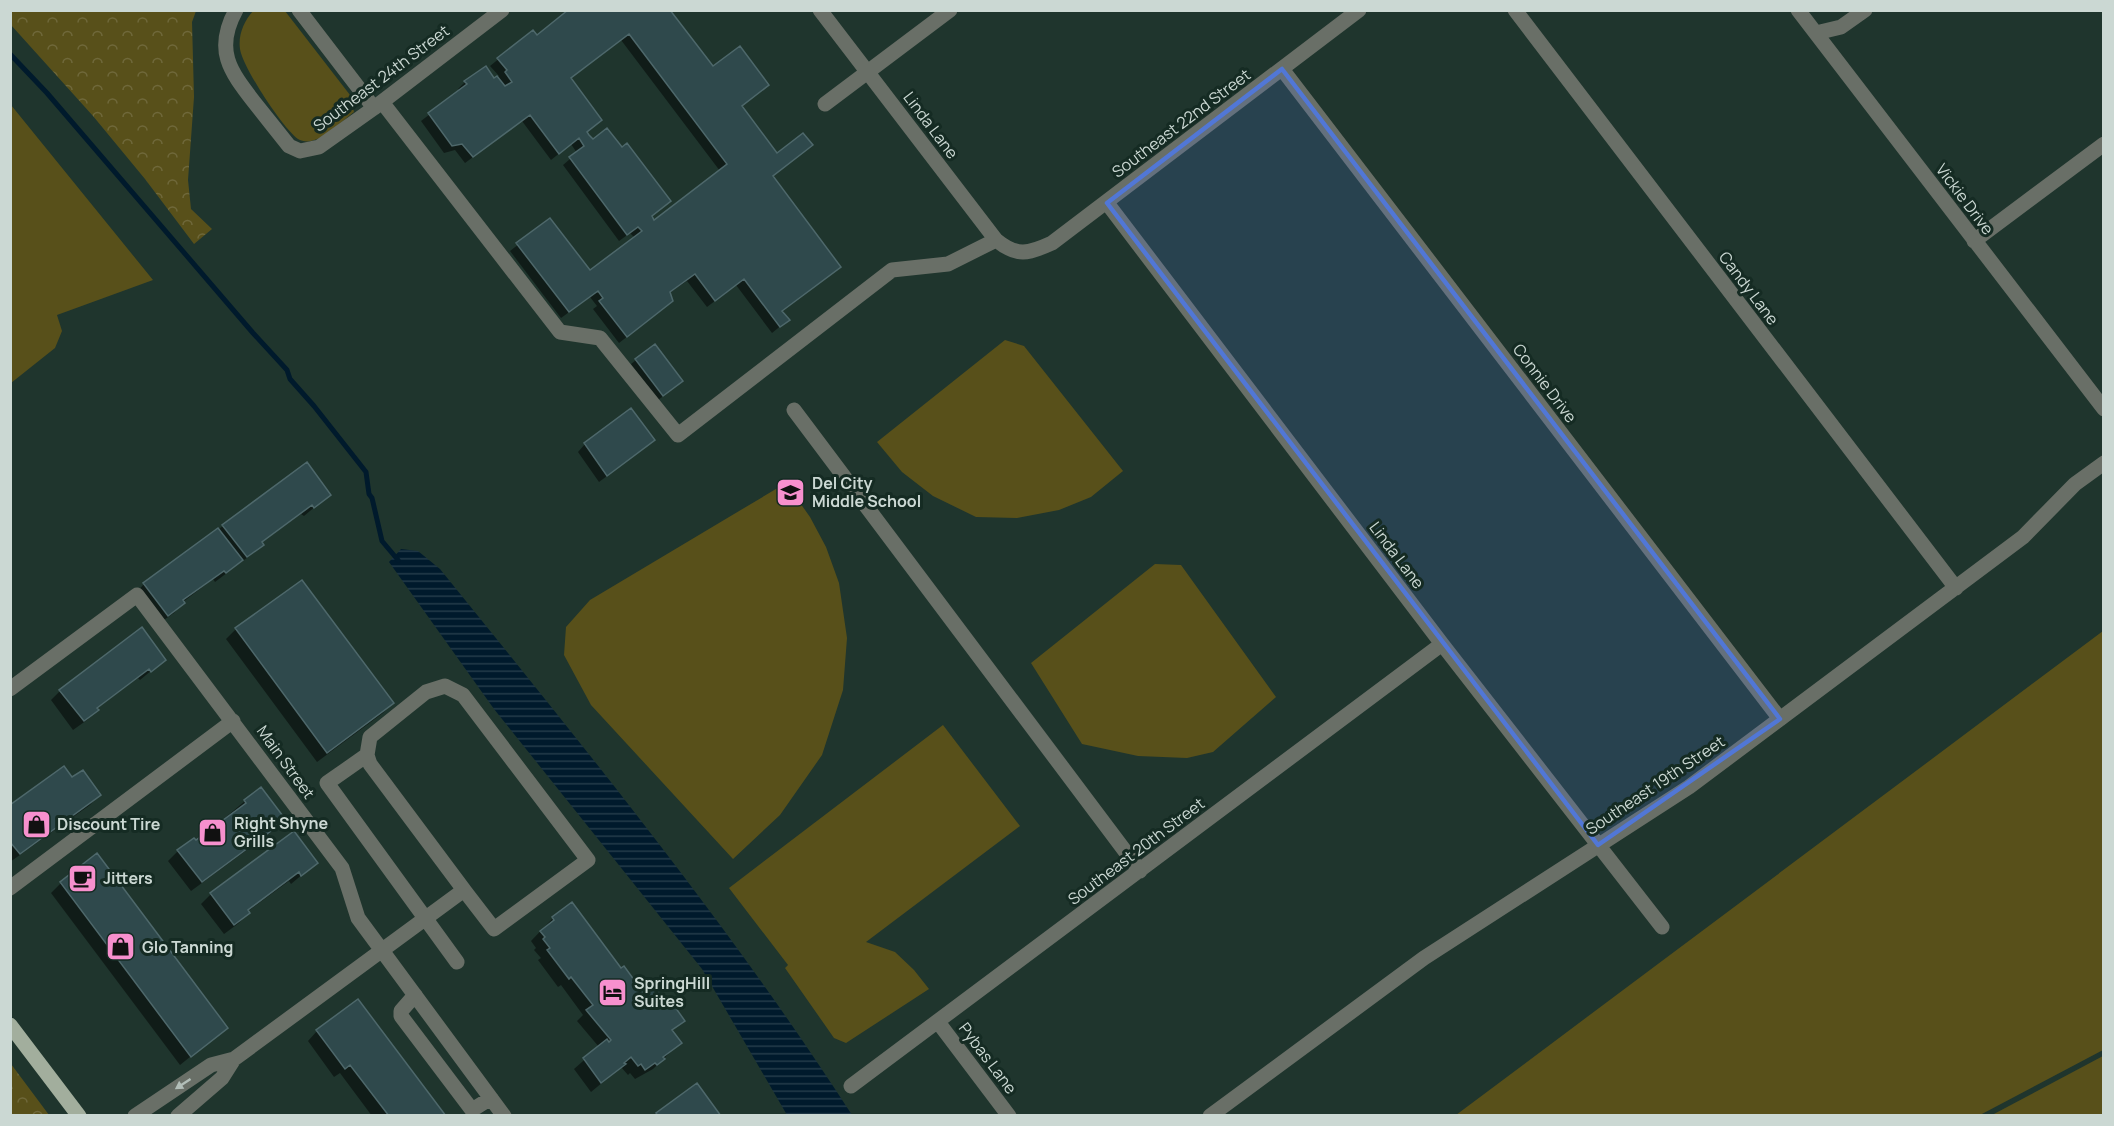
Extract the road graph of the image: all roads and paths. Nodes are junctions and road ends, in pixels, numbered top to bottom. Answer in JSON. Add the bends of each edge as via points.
{"nodes":[{"id":1,"x":236,"y":10,"type":"edge"},
{"id":2,"x":299,"y":10,"type":"edge"},
{"id":3,"x":502,"y":10,"type":"edge"},
{"id":4,"x":820,"y":10,"type":"edge"},
{"id":5,"x":950,"y":10,"type":"edge"},
{"id":6,"x":1359,"y":10,"type":"edge"},
{"id":7,"x":1515,"y":10,"type":"edge"},
{"id":8,"x":1798,"y":10,"type":"edge"},
{"id":9,"x":1865,"y":10,"type":"edge"},
{"id":10,"x":485,"y":15,"type":"edge"},
{"id":11,"x":1816,"y":33,"type":"junction"},
{"id":12,"x":1282,"y":69,"type":"junction"},
{"id":13,"x":868,"y":72,"type":"junction"},
{"id":14,"x":825,"y":104,"type":"dead end"},
{"id":15,"x":378,"y":105,"type":"junction"},
{"id":16,"x":2103,"y":144,"type":"edge"},
{"id":17,"x":1107,"y":203,"type":"junction"},
{"id":18,"x":996,"y":240,"type":"junction"},
{"id":19,"x":1974,"y":241,"type":"junction"},
{"id":20,"x":1019,"y":253,"type":"joint"},
{"id":21,"x":2103,"y":409,"type":"edge"},
{"id":22,"x":794,"y":410,"type":"dead end"},
{"id":23,"x":2103,"y":463,"type":"edge"},
{"id":24,"x":1956,"y":588,"type":"junction"},
{"id":25,"x":1442,"y":644,"type":"junction"},
{"id":26,"x":10,"y":688,"type":"edge"},
{"id":27,"x":1780,"y":719,"type":"junction"},
{"id":28,"x":233,"y":721,"type":"junction"},
{"id":29,"x":367,"y":755,"type":"junction"},
{"id":30,"x":1598,"y":845,"type":"junction"},
{"id":31,"x":1140,"y":871,"type":"junction"},
{"id":32,"x":10,"y":888,"type":"edge"},
{"id":33,"x":464,"y":890,"type":"junction"},
{"id":34,"x":426,"y":918,"type":"junction"},
{"id":35,"x":1662,"y":927,"type":"dead end"},
{"id":36,"x":381,"y":950,"type":"junction"},
{"id":37,"x":457,"y":962,"type":"dead end"},
{"id":38,"x":415,"y":995,"type":"junction"},
{"id":39,"x":938,"y":1022,"type":"junction"},
{"id":40,"x":10,"y":1025,"type":"edge"},
{"id":41,"x":234,"y":1059,"type":"junction"},
{"id":42,"x":851,"y":1086,"type":"dead end"},
{"id":43,"x":491,"y":1098,"type":"junction"},
{"id":44,"x":474,"y":1113,"type":"edge"},
{"id":45,"x":79,"y":1116,"type":"edge"},
{"id":46,"x":135,"y":1116,"type":"edge"},
{"id":47,"x":178,"y":1116,"type":"edge"},
{"id":48,"x":504,"y":1116,"type":"edge"},
{"id":49,"x":1009,"y":1116,"type":"edge"},
{"id":50,"x":1210,"y":1116,"type":"edge"}],
"edges":[{"from":1,"to":15,"type":"street","name":"Southeast 24th Street","via":[[228,26],[225,52],[233,75],[289,146],[300,151],[319,147]]},
{"from":2,"to":15,"type":"street"},
{"from":3,"to":10,"type":"street","name":"Southeast 24th Street"},
{"from":4,"to":13,"type":"street","name":"Linda Lane"},
{"from":5,"to":13,"type":"street"},
{"from":6,"to":12,"type":"street","name":"Southeast 22nd Street"},
{"from":7,"to":24,"type":"street","name":"Candy Lane"},
{"from":8,"to":11,"type":"street","name":"Vickie Drive"},
{"from":9,"to":11,"type":"street","via":[[1841,27]]},
{"from":10,"to":15,"type":"street","name":"Southeast 24th Street"},
{"from":11,"to":19,"type":"street","name":"Vickie Drive"},
{"from":12,"to":17,"type":"street","name":"Southeast 22nd Street"},
{"from":12,"to":27,"type":"street","name":"Connie Drive"},
{"from":13,"to":14,"type":"street"},
{"from":13,"to":18,"type":"street","name":"Linda Lane"},
{"from":15,"to":18,"type":"street","via":[[560,332],[600,338],[678,435],[892,270],[948,264]]},
{"from":16,"to":19,"type":"street"},
{"from":17,"to":20,"type":"street","name":"Southeast 22nd Street","via":[[1052,243]]},
{"from":17,"to":25,"type":"street","name":"Linda Lane"},
{"from":18,"to":20,"type":"street","name":"Linda Lane"},
{"from":19,"to":21,"type":"street","name":"Vickie Drive"},
{"from":22,"to":31,"type":"street"},
{"from":23,"to":24,"type":"street","name":"Southeast 19th Street","via":[[2075,484],[2022,537]]},
{"from":24,"to":27,"type":"street","name":"Southeast 19th Street"},
{"from":25,"to":30,"type":"street","name":"Linda Lane"},
{"from":25,"to":31,"type":"street","name":"Southeast 20th Street"},
{"from":26,"to":28,"type":"street","name":"Main Street","via":[[137,595]]},
{"from":27,"to":30,"type":"street","name":"Southeast 19th Street","via":[[1689,787]]},
{"from":28,"to":32,"type":"street"},
{"from":28,"to":36,"type":"street","name":"Main Street","via":[[342,868],[358,918]]},
{"from":29,"to":33,"type":"street"},
{"from":29,"to":33,"type":"street","via":[[370,737],[426,692],[445,686],[463,695],[588,860],[494,929]]},
{"from":29,"to":34,"type":"street","via":[[327,783]]},
{"from":30,"to":35,"type":"street","name":"Linda Lane"},
{"from":30,"to":50,"type":"street","name":"Southeast 19th Street","via":[[1424,958]]},
{"from":31,"to":39,"type":"street","name":"Southeast 20th Street"},
{"from":33,"to":34,"type":"street"},
{"from":34,"to":36,"type":"street"},
{"from":34,"to":37,"type":"street"},
{"from":36,"to":38,"type":"street","name":"Main Street"},
{"from":36,"to":41,"type":"street"},
{"from":38,"to":43,"type":"street","name":"Main Street"},
{"from":38,"to":44,"type":"street","via":[[401,1016]]},
{"from":39,"to":42,"type":"street","name":"Southeast 20th Street"},
{"from":39,"to":49,"type":"street","name":"Pybas Lane"},
{"from":40,"to":45,"type":"main road"},
{"from":41,"to":46,"type":"street","one_way":true,"via":[[211,1065]]},
{"from":41,"to":47,"type":"street","via":[[222,1078]]},
{"from":43,"to":44,"type":"street"},
{"from":43,"to":48,"type":"street","name":"Main Street"}]}
